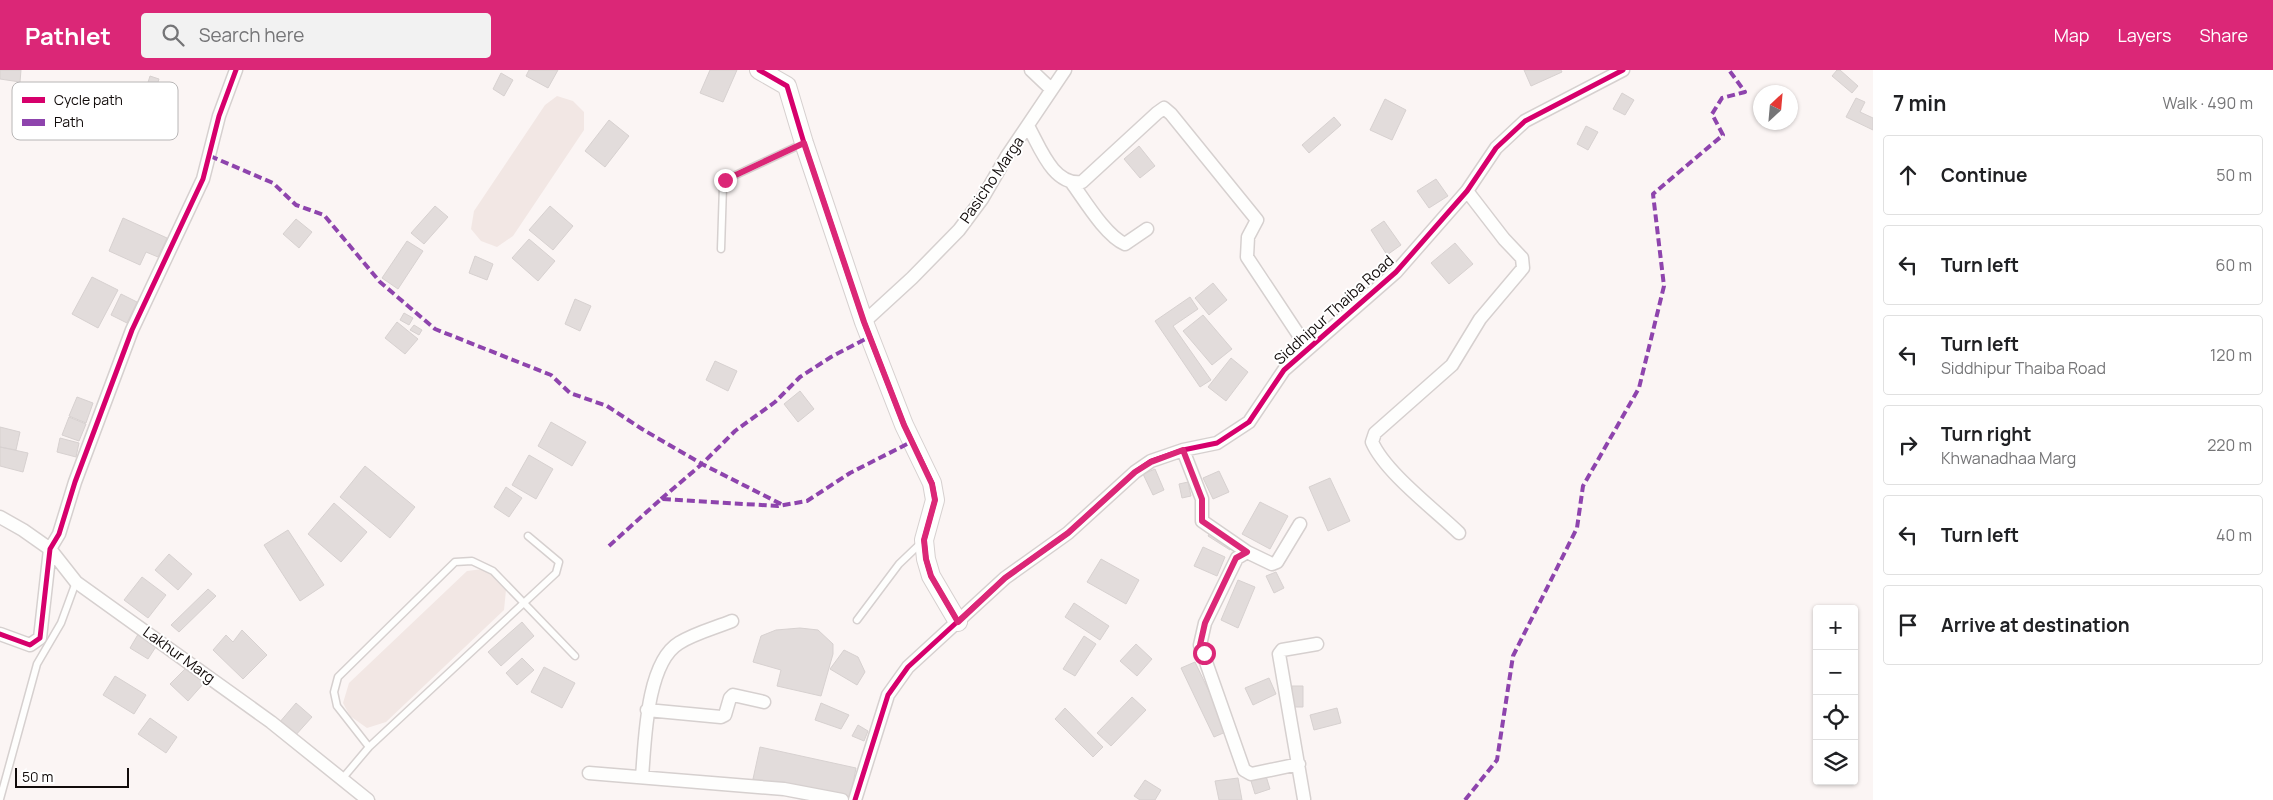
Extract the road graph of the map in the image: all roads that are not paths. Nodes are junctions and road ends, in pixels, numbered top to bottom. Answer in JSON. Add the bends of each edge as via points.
{"nodes":[{"id":1,"x":236,"y":70,"type":"edge"},
{"id":2,"x":759,"y":70,"type":"edge"},
{"id":3,"x":1031,"y":70,"type":"edge"},
{"id":4,"x":1066,"y":70,"type":"edge"},
{"id":5,"x":1623,"y":70,"type":"edge"},
{"id":6,"x":1051,"y":89,"type":"junction"},
{"id":7,"x":1028,"y":126,"type":"junction"},
{"id":8,"x":804,"y":143,"type":"junction"},
{"id":9,"x":1072,"y":183,"type":"junction"},
{"id":10,"x":1467,"y":191,"type":"junction"},
{"id":11,"x":1147,"y":229,"type":"dead end"},
{"id":12,"x":721,"y":249,"type":"dead end"},
{"id":13,"x":864,"y":322,"type":"junction"},
{"id":14,"x":1308,"y":349,"type":"junction"},
{"id":15,"x":1183,"y":450,"type":"junction"},
{"id":16,"x":0,"y":517,"type":"edge"},
{"id":17,"x":1300,"y":524,"type":"dead end"},
{"id":18,"x":1459,"y":533,"type":"dead end"},
{"id":19,"x":528,"y":536,"type":"dead end"},
{"id":20,"x":924,"y":540,"type":"junction"},
{"id":21,"x":50,"y":549,"type":"junction"},
{"id":22,"x":1247,"y":552,"type":"junction"},
{"id":23,"x":76,"y":582,"type":"junction"},
{"id":24,"x":523,"y":604,"type":"junction"},
{"id":25,"x":857,"y":620,"type":"dead end"},
{"id":26,"x":732,"y":621,"type":"dead end"},
{"id":27,"x":958,"y":622,"type":"junction"},
{"id":28,"x":0,"y":634,"type":"edge"},
{"id":29,"x":1318,"y":644,"type":"dead end"},
{"id":30,"x":575,"y":656,"type":"dead end"},
{"id":31,"x":764,"y":702,"type":"dead end"},
{"id":32,"x":647,"y":710,"type":"junction"},
{"id":33,"x":369,"y":747,"type":"junction"},
{"id":34,"x":1299,"y":764,"type":"junction"},
{"id":35,"x":589,"y":773,"type":"dead end"},
{"id":36,"x":642,"y":777,"type":"junction"},
{"id":37,"x":342,"y":779,"type":"junction"},
{"id":38,"x":360,"y":798,"type":"edge"},
{"id":39,"x":0,"y":799,"type":"edge"},
{"id":40,"x":1304,"y":799,"type":"edge"},
{"id":41,"x":842,"y":800,"type":"edge"},
{"id":42,"x":856,"y":800,"type":"edge"}],
"edges":[{"from":1,"to":21,"type":"street","via":[[219,116],[203,179],[132,330],[59,534]]},
{"from":2,"to":8,"type":"street","via":[[787,86]]},
{"from":3,"to":6,"type":"street"},
{"from":4,"to":6,"type":"street","name":"Pasicho Marga"},
{"from":5,"to":10,"type":"street","name":"Siddhipur Thaiba Road","via":[[1525,121],[1496,148]]},
{"from":6,"to":7,"type":"street","name":"Pasicho Marga"},
{"from":7,"to":9,"type":"street","via":[[1053,171]]},
{"from":7,"to":13,"type":"street","name":"Pasicho Marga","via":[[959,230]]},
{"from":8,"to":12,"type":"lane","via":[[725,180]]},
{"from":8,"to":13,"type":"street"},
{"from":9,"to":11,"type":"street","via":[[1120,242],[1130,242]]},
{"from":9,"to":14,"type":"street","via":[[1082,182],[1164,108],[1257,220],[1248,237],[1247,256]]},
{"from":10,"to":14,"type":"street","name":"Siddhipur Thaiba Road","via":[[1396,272]]},
{"from":10,"to":18,"type":"street","via":[[1522,258],[1523,268],[1480,318],[1452,365],[1375,433],[1372,442],[1376,452]]},
{"from":13,"to":20,"type":"street","via":[[904,425],[932,484],[935,500]]},
{"from":14,"to":15,"type":"street","name":"Siddhipur Thaiba Road","via":[[1284,370],[1249,422],[1217,443]]},
{"from":15,"to":22,"type":"street","via":[[1202,499],[1202,521]]},
{"from":15,"to":27,"type":"street","name":"Siddhipur Thaiba Road","via":[[1135,472],[1068,533],[1005,578]]},
{"from":16,"to":21,"type":"street","name":"Lakhur Marg"},
{"from":17,"to":22,"type":"street","via":[[1277,562],[1272,564]]},
{"from":19,"to":24,"type":"lane","via":[[560,562],[556,573]]},
{"from":20,"to":25,"type":"lane","via":[[899,564]]},
{"from":20,"to":27,"type":"street","via":[[931,576]]},
{"from":21,"to":23,"type":"street","name":"Lakhur Marg"},
{"from":21,"to":28,"type":"street","via":[[40,638],[30,645]]},
{"from":22,"to":34,"type":"street","via":[[1236,558],[1205,623],[1200,645],[1244,770],[1250,774]]},
{"from":23,"to":37,"type":"street","name":"Lakhur Marg","via":[[271,722]]},
{"from":23,"to":39,"type":"lane","via":[[61,623],[37,664]]},
{"from":24,"to":30,"type":"lane"},
{"from":24,"to":33,"type":"lane"},
{"from":24,"to":33,"type":"lane","via":[[493,571],[472,561],[455,562],[338,677],[334,692],[337,706]]},
{"from":26,"to":32,"type":"street","via":[[678,644],[661,664]]},
{"from":27,"to":42,"type":"street","name":"Siddhipur Thaiba Road","via":[[908,667],[888,695]]},
{"from":29,"to":34,"type":"street","via":[[1282,650],[1279,654]]},
{"from":31,"to":32,"type":"street","via":[[734,695],[721,717]]},
{"from":32,"to":36,"type":"street"},
{"from":33,"to":37,"type":"lane"},
{"from":34,"to":40,"type":"street"},
{"from":35,"to":36,"type":"street"},
{"from":36,"to":41,"type":"street","via":[[784,789]]},
{"from":37,"to":38,"type":"street","name":"Lakhur Marg"}]}
